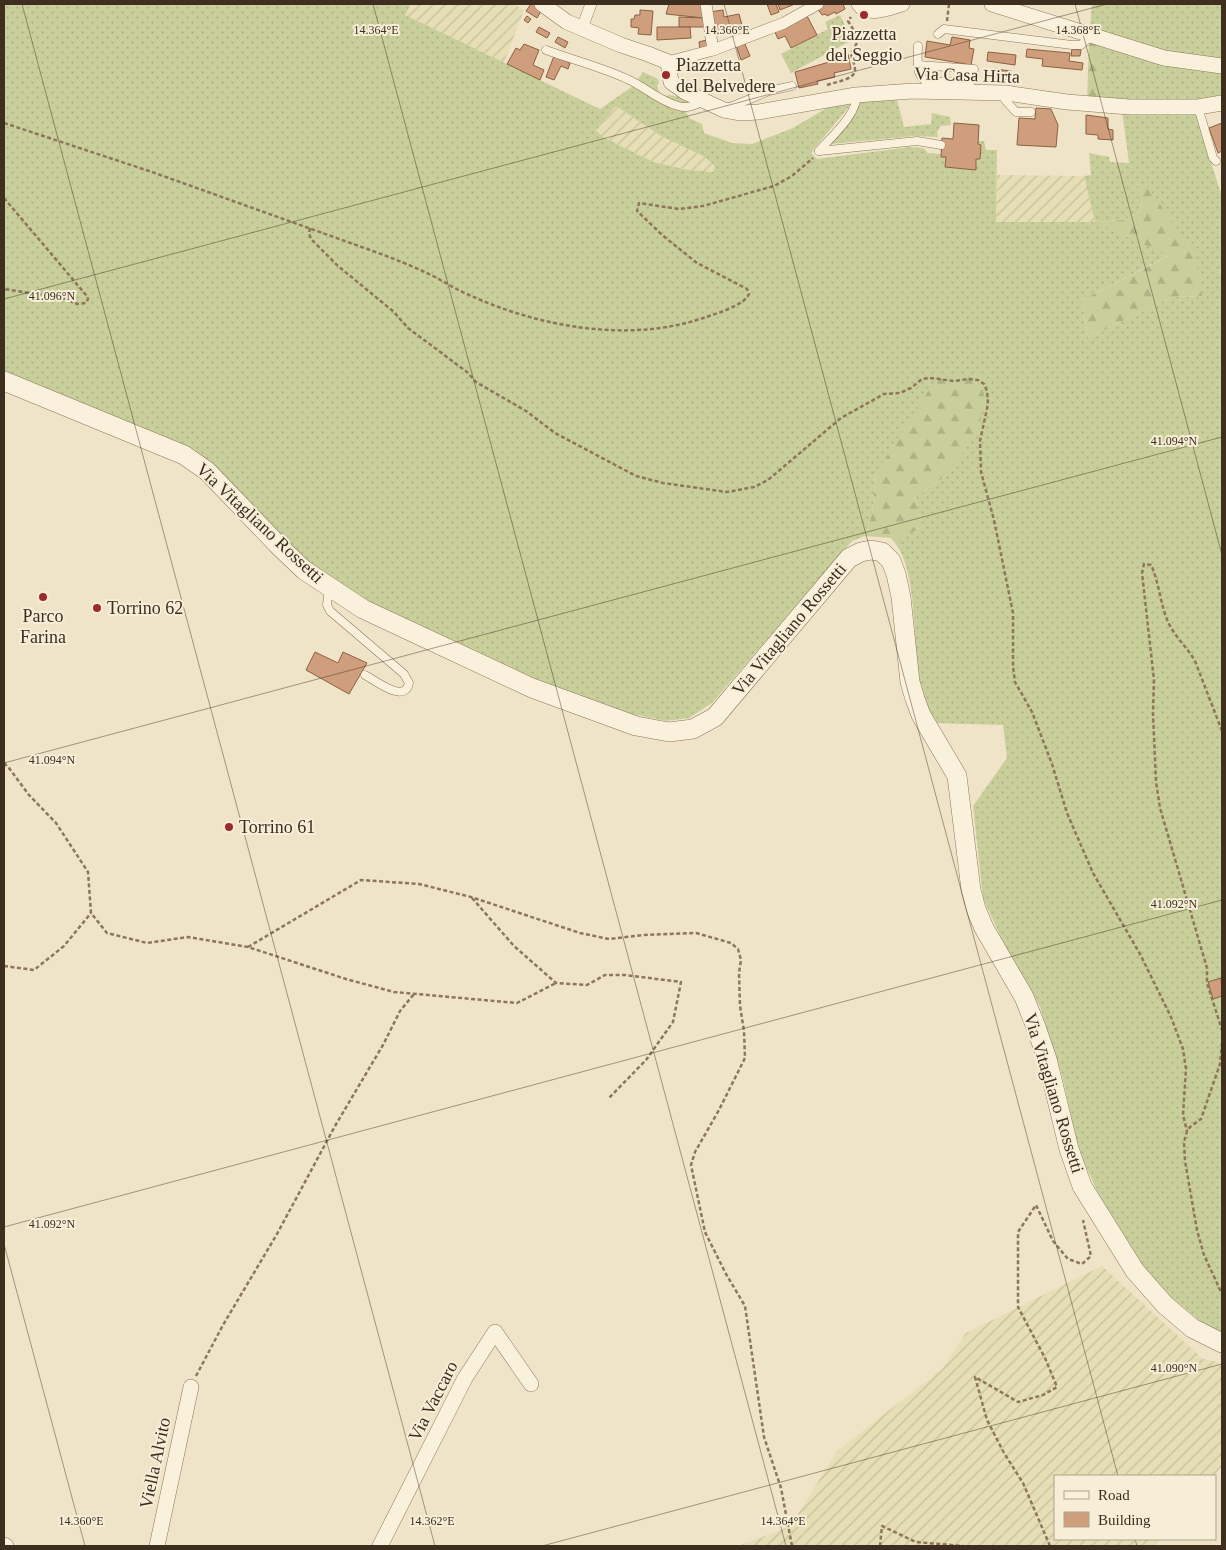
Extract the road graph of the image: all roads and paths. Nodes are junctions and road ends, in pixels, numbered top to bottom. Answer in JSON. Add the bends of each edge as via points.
{"nodes":[{"id":1,"x":591,"y":4,"type":"edge"},
{"id":2,"x":706,"y":4,"type":"edge"},
{"id":3,"x":818,"y":4,"type":"edge"},
{"id":4,"x":902,"y":4,"type":"edge"},
{"id":5,"x":949,"y":4,"type":"edge"},
{"id":6,"x":992,"y":4,"type":"edge"},
{"id":7,"x":545,"y":5,"type":"edge"},
{"id":8,"x":860,"y":5,"type":"edge"},
{"id":9,"x":582,"y":28,"type":"junction"},
{"id":10,"x":947,"y":30,"type":"junction"},
{"id":11,"x":938,"y":34,"type":"dead end"},
{"id":12,"x":1092,"y":35,"type":"junction"},
{"id":13,"x":918,"y":46,"type":"dead end"},
{"id":14,"x":546,"y":50,"type":"dead end"},
{"id":15,"x":712,"y":50,"type":"junction"},
{"id":16,"x":668,"y":62,"type":"junction"},
{"id":17,"x":918,"y":65,"type":"junction"},
{"id":18,"x":1222,"y":66,"type":"edge"},
{"id":19,"x":974,"y":69,"type":"dead end"},
{"id":20,"x":825,"y":85,"type":"dead end"},
{"id":21,"x":792,"y":86,"type":"dead end"},
{"id":22,"x":973,"y":92,"type":"junction"},
{"id":23,"x":1006,"y":93,"type":"junction"},
{"id":24,"x":856,"y":96,"type":"junction"},
{"id":25,"x":704,"y":101,"type":"junction"},
{"id":26,"x":1222,"y":103,"type":"edge"},
{"id":27,"x":1198,"y":107,"type":"junction"},
{"id":28,"x":724,"y":110,"type":"junction"},
{"id":29,"x":1031,"y":112,"type":"dead end"},
{"id":30,"x":4,"y":123,"type":"edge"},
{"id":31,"x":941,"y":145,"type":"dead end"},
{"id":32,"x":819,"y":151,"type":"junction"},
{"id":33,"x":1216,"y":161,"type":"dead end"},
{"id":34,"x":4,"y":198,"type":"edge"},
{"id":35,"x":4,"y":289,"type":"edge"},
{"id":36,"x":4,"y":381,"type":"edge"},
{"id":37,"x":330,"y":588,"type":"junction"},
{"id":38,"x":365,"y":675,"type":"dead end"},
{"id":39,"x":1222,"y":731,"type":"edge"},
{"id":40,"x":4,"y":763,"type":"edge"},
{"id":41,"x":471,"y":897,"type":"junction"},
{"id":42,"x":90,"y":913,"type":"junction"},
{"id":43,"x":248,"y":947,"type":"junction"},
{"id":44,"x":4,"y":966,"type":"edge"},
{"id":45,"x":556,"y":983,"type":"junction"},
{"id":46,"x":414,"y":994,"type":"junction"},
{"id":47,"x":1222,"y":1030,"type":"edge"},
{"id":48,"x":1222,"y":1043,"type":"edge"},
{"id":49,"x":608,"y":1099,"type":"dead end"},
{"id":50,"x":1083,"y":1218,"type":"dead end"},
{"id":51,"x":1222,"y":1294,"type":"edge"},
{"id":52,"x":1222,"y":1343,"type":"edge"},
{"id":53,"x":531,"y":1384,"type":"dead end"},
{"id":54,"x":190,"y":1387,"type":"joint"},
{"id":55,"x":157,"y":1546,"type":"edge"},
{"id":56,"x":380,"y":1546,"type":"edge"},
{"id":57,"x":792,"y":1546,"type":"edge"},
{"id":58,"x":880,"y":1546,"type":"edge"},
{"id":59,"x":963,"y":1546,"type":"edge"},
{"id":60,"x":1050,"y":1546,"type":"edge"}],
"edges":[{"from":1,"to":9,"type":"street"},
{"from":2,"to":15,"type":"street"},
{"from":3,"to":15,"type":"street","via":[[784,22]]},
{"from":4,"to":8,"type":"street","via":[[878,10],[868,10]]},
{"from":5,"to":10,"type":"path"},
{"from":6,"to":12,"type":"street"},
{"from":7,"to":9,"type":"street","via":[[567,22]]},
{"from":8,"to":20,"type":"path","via":[[848,20],[859,38],[850,54],[854,74]]},
{"from":9,"to":16,"type":"street"},
{"from":10,"to":11,"type":"lane"},
{"from":10,"to":12,"type":"lane","via":[[1072,45],[1081,45]]},
{"from":12,"to":18,"type":"street","via":[[1164,58]]},
{"from":13,"to":17,"type":"lane"},
{"from":14,"to":25,"type":"lane","via":[[625,78],[678,106],[693,106]]},
{"from":15,"to":16,"type":"street"},
{"from":16,"to":25,"type":"street","name":"Via Casa Hirta","via":[[671,82]]},
{"from":17,"to":19,"type":"lane"},
{"from":17,"to":22,"type":"lane","via":[[925,82],[970,84]]},
{"from":21,"to":28,"type":"lane","via":[[769,91]]},
{"from":22,"to":23,"type":"street","name":"Via Casa Hirta"},
{"from":22,"to":24,"type":"street","name":"Via Casa Hirta","via":[[912,91]]},
{"from":23,"to":27,"type":"street","name":"Via Casa Hirta","via":[[1129,107]]},
{"from":23,"to":29,"type":"lane","via":[[1005,100],[1016,112]]},
{"from":24,"to":28,"type":"street","name":"Via Casa Hirta","via":[[760,112]]},
{"from":24,"to":32,"type":"lane","via":[[851,114]]},
{"from":25,"to":28,"type":"street","name":"Via Casa Hirta"},
{"from":26,"to":27,"type":"street","name":"Via Casa Hirta"},
{"from":27,"to":33,"type":"lane"},
{"from":30,"to":32,"type":"path","via":[[370,250],[505,309],[530,317],[610,331],[682,325],[725,311],[749,294],[747,289],[697,263],[662,235],[636,210],[639,203],[680,209],[751,194],[792,176]]},
{"from":31,"to":32,"type":"lane","via":[[917,141]]},
{"from":34,"to":35,"type":"path","via":[[88,299],[86,303],[77,304],[63,298]]},
{"from":36,"to":37,"type":"street","name":"Via Vitagliano Rossetti","via":[[184,455],[207,471],[304,570]]},
{"from":37,"to":38,"type":"lane","via":[[327,605],[330,611],[404,674],[408,689],[398,693]]},
{"from":37,"to":52,"type":"street","name":"Via Vitagliano Rossetti","via":[[363,609],[532,688],[636,726],[670,732],[694,730],[716,717],[849,558],[871,550],[882,552],[896,574],[915,699],[957,776],[976,910],[1024,997],[1036,1027],[1082,1186],[1135,1271],[1165,1305],[1192,1328]]},
{"from":39,"to":47,"type":"path","via":[[1195,661],[1169,623],[1151,565],[1144,564],[1142,572],[1154,680],[1156,782],[1160,808]]},
{"from":40,"to":42,"type":"path","via":[[56,823],[88,872]]},
{"from":41,"to":43,"type":"path","via":[[419,884],[361,880]]},
{"from":41,"to":45,"type":"path","via":[[514,946]]},
{"from":41,"to":57,"type":"path","via":[[609,939],[696,933],[731,943],[738,949],[745,1058],[695,1152],[692,1164],[705,1232],[745,1306],[764,1437],[781,1488]]},
{"from":42,"to":43,"type":"path","via":[[107,933],[146,943],[188,937]]},
{"from":42,"to":44,"type":"path","via":[[64,946],[34,970]]},
{"from":43,"to":46,"type":"path","via":[[346,979]]},
{"from":45,"to":46,"type":"path","via":[[516,1003]]},
{"from":45,"to":49,"type":"path","via":[[587,985],[605,975],[681,982],[673,1022],[646,1060]]},
{"from":46,"to":54,"type":"path","via":[[400,1011]]},
{"from":48,"to":51,"type":"path","via":[[1220,1064],[1201,1119],[1186,1131],[1184,1142],[1197,1230],[1204,1255]]},
{"from":50,"to":60,"type":"path","via":[[1091,1256],[1082,1264],[1068,1259],[1053,1241],[1036,1205],[1018,1232],[1018,1307],[1045,1358],[1056,1387],[1043,1395],[1018,1402],[975,1377],[987,1420],[1023,1483]]},
{"from":53,"to":56,"type":"street","name":"Via Vaccaro","via":[[495,1332],[465,1378]]},
{"from":54,"to":55,"type":"street","name":"Viella Alvito"},
{"from":58,"to":59,"type":"path","via":[[882,1526],[916,1542]]}]}
